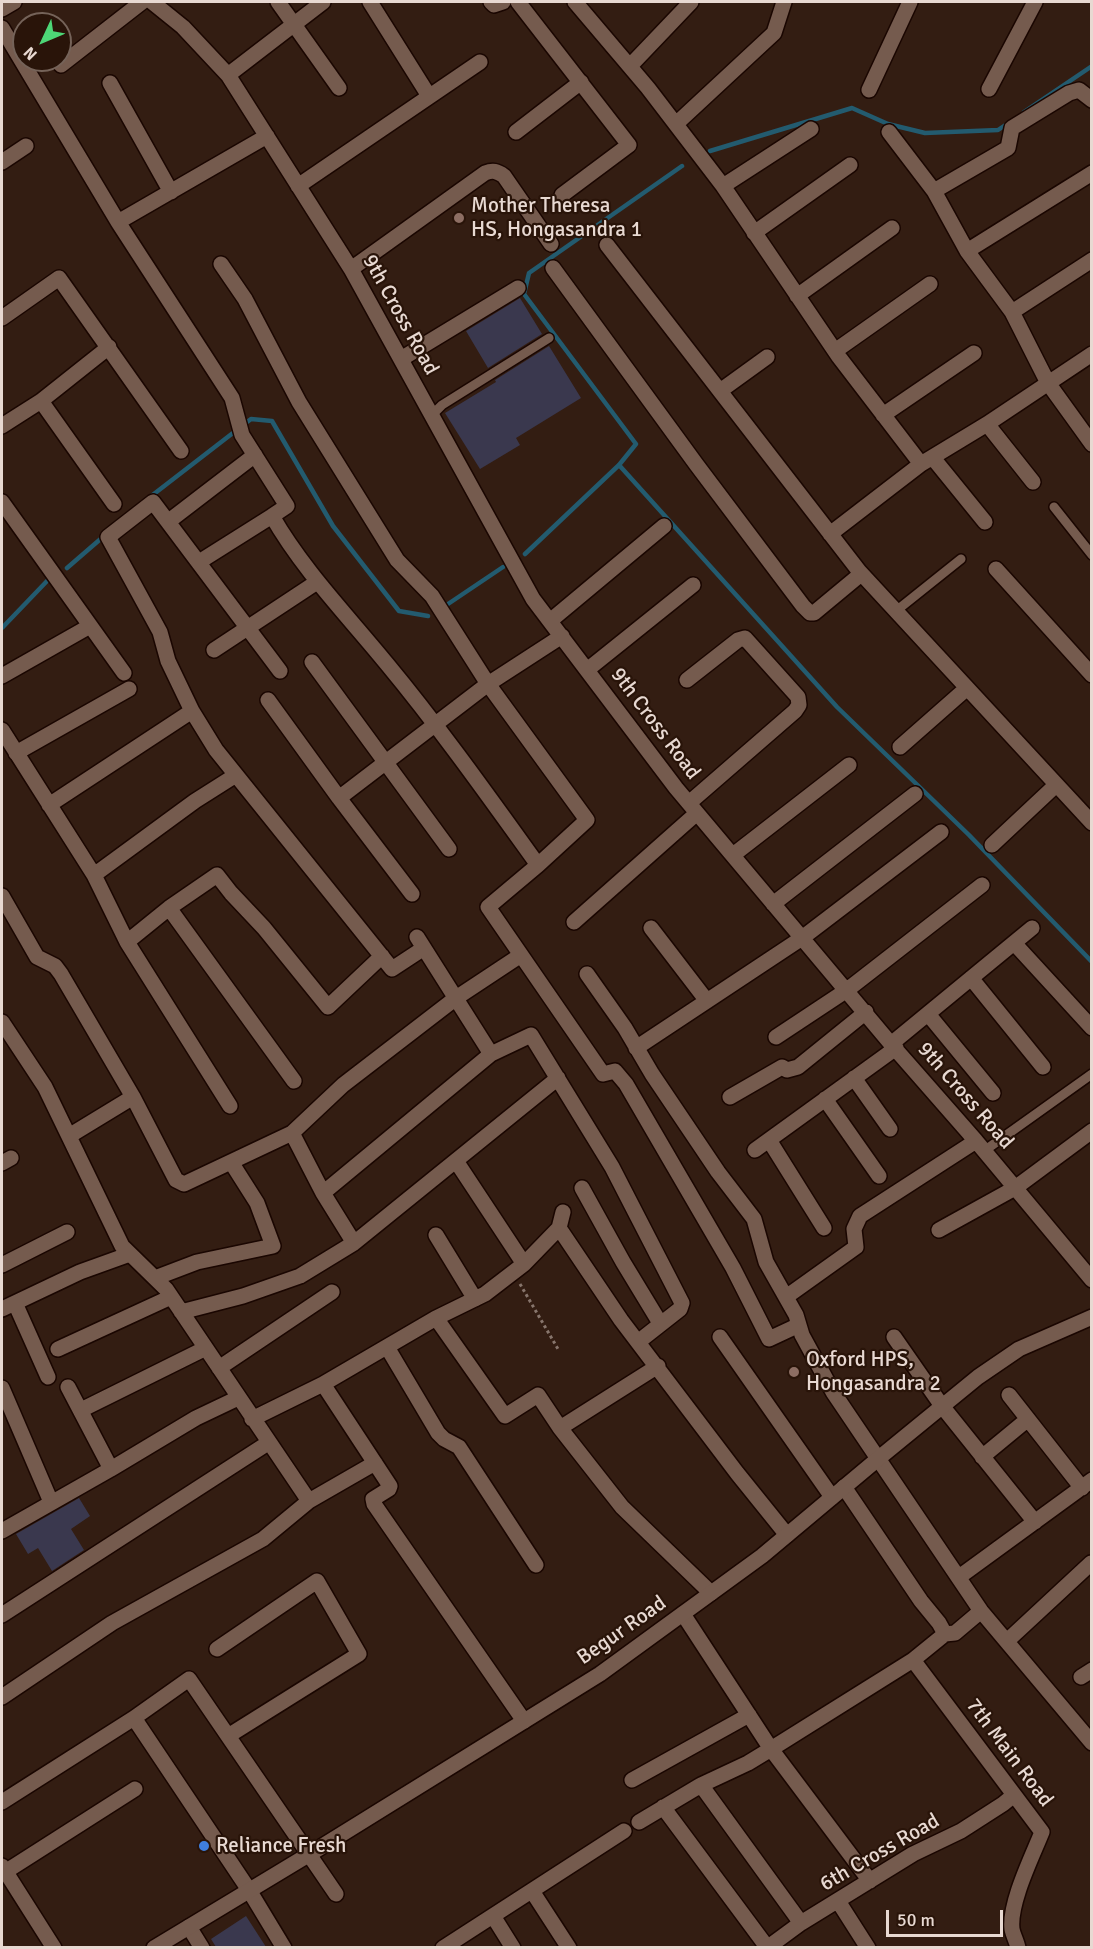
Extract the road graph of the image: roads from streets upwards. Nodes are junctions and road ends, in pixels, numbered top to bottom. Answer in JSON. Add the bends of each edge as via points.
{"nodes":[{"id":1,"x":14,"y":2,"type":"edge"},
{"id":2,"x":142,"y":2,"type":"edge"},
{"id":3,"x":152,"y":2,"type":"edge"},
{"id":4,"x":278,"y":2,"type":"edge"},
{"id":5,"x":323,"y":2,"type":"edge"},
{"id":6,"x":370,"y":2,"type":"edge"},
{"id":7,"x":491,"y":2,"type":"edge"},
{"id":8,"x":503,"y":2,"type":"edge"},
{"id":9,"x":518,"y":2,"type":"edge"},
{"id":10,"x":692,"y":2,"type":"edge"},
{"id":11,"x":784,"y":2,"type":"edge"},
{"id":12,"x":910,"y":2,"type":"edge"},
{"id":13,"x":1035,"y":2,"type":"edge"},
{"id":14,"x":582,"y":4,"type":"edge"},
{"id":15,"x":2,"y":9,"type":"edge"},
{"id":16,"x":294,"y":24,"type":"junction"},
{"id":17,"x":2,"y":28,"type":"edge"},
{"id":18,"x":72,"y":56,"type":"edge"},
{"id":19,"x":480,"y":62,"type":"dead end"},
{"id":20,"x":630,"y":66,"type":"junction"},
{"id":21,"x":228,"y":75,"type":"junction"},
{"id":22,"x":581,"y":82,"type":"junction"},
{"id":23,"x":110,"y":83,"type":"dead end"},
{"id":24,"x":339,"y":88,"type":"dead end"},
{"id":25,"x":989,"y":89,"type":"dead end"},
{"id":26,"x":869,"y":90,"type":"dead end"},
{"id":27,"x":429,"y":96,"type":"junction"},
{"id":28,"x":1092,"y":100,"type":"edge"},
{"id":29,"x":676,"y":124,"type":"junction"},
{"id":30,"x":811,"y":129,"type":"dead end"},
{"id":31,"x":516,"y":132,"type":"dead end"},
{"id":32,"x":889,"y":132,"type":"dead end"},
{"id":33,"x":267,"y":136,"type":"junction"},
{"id":34,"x":26,"y":146,"type":"dead end"},
{"id":35,"x":2,"y":162,"type":"edge"},
{"id":36,"x":850,"y":165,"type":"dead end"},
{"id":37,"x":1092,"y":173,"type":"edge"},
{"id":38,"x":298,"y":186,"type":"junction"},
{"id":39,"x":723,"y":186,"type":"junction"},
{"id":40,"x":934,"y":191,"type":"junction"},
{"id":41,"x":171,"y":192,"type":"junction"},
{"id":42,"x":562,"y":195,"type":"dead end"},
{"id":43,"x":118,"y":222,"type":"junction"},
{"id":44,"x":892,"y":228,"type":"dead end"},
{"id":45,"x":754,"y":233,"type":"junction"},
{"id":46,"x":551,"y":244,"type":"dead end"},
{"id":47,"x":607,"y":245,"type":"dead end"},
{"id":48,"x":967,"y":251,"type":"junction"},
{"id":49,"x":1092,"y":260,"type":"edge"},
{"id":50,"x":221,"y":264,"type":"dead end"},
{"id":51,"x":553,"y":268,"type":"dead end"},
{"id":52,"x":351,"y":269,"type":"junction"},
{"id":53,"x":930,"y":284,"type":"dead end"},
{"id":54,"x":518,"y":288,"type":"dead end"},
{"id":55,"x":797,"y":296,"type":"junction"},
{"id":56,"x":1012,"y":312,"type":"junction"},
{"id":57,"x":2,"y":318,"type":"edge"},
{"id":58,"x":109,"y":347,"type":"junction"},
{"id":59,"x":835,"y":351,"type":"junction"},
{"id":60,"x":974,"y":353,"type":"dead end"},
{"id":61,"x":1092,"y":354,"type":"edge"},
{"id":62,"x":767,"y":357,"type":"dead end"},
{"id":63,"x":401,"y":358,"type":"junction"},
{"id":64,"x":1048,"y":383,"type":"junction"},
{"id":65,"x":720,"y":391,"type":"junction"},
{"id":66,"x":41,"y":401,"type":"junction"},
{"id":67,"x":883,"y":415,"type":"junction"},
{"id":68,"x":987,"y":424,"type":"junction"},
{"id":69,"x":2,"y":426,"type":"edge"},
{"id":70,"x":1092,"y":444,"type":"edge"},
{"id":71,"x":181,"y":451,"type":"dead end"},
{"id":72,"x":255,"y":455,"type":"junction"},
{"id":73,"x":927,"y":461,"type":"junction"},
{"id":74,"x":1033,"y":482,"type":"dead end"},
{"id":75,"x":2,"y":502,"type":"edge"},
{"id":76,"x":114,"y":504,"type":"dead end"},
{"id":77,"x":272,"y":516,"type":"junction"},
{"id":78,"x":169,"y":521,"type":"junction"},
{"id":79,"x":985,"y":522,"type":"dead end"},
{"id":80,"x":664,"y":526,"type":"dead end"},
{"id":81,"x":830,"y":534,"type":"junction"},
{"id":82,"x":199,"y":562,"type":"junction"},
{"id":83,"x":996,"y":569,"type":"dead end"},
{"id":84,"x":861,"y":574,"type":"junction"},
{"id":85,"x":317,"y":582,"type":"junction"},
{"id":86,"x":693,"y":585,"type":"dead end"},
{"id":87,"x":550,"y":621,"type":"junction"},
{"id":88,"x":90,"y":626,"type":"junction"},
{"id":89,"x":248,"y":627,"type":"junction"},
{"id":90,"x":562,"y":636,"type":"junction"},
{"id":91,"x":214,"y":650,"type":"dead end"},
{"id":92,"x":312,"y":662,"type":"dead end"},
{"id":93,"x":4,"y":670,"type":"edge"},
{"id":94,"x":587,"y":670,"type":"junction"},
{"id":95,"x":280,"y":671,"type":"dead end"},
{"id":96,"x":124,"y":673,"type":"dead end"},
{"id":97,"x":1092,"y":675,"type":"edge"},
{"id":98,"x":687,"y":680,"type":"dead end"},
{"id":99,"x":488,"y":684,"type":"junction"},
{"id":100,"x":967,"y":688,"type":"junction"},
{"id":101,"x":129,"y":689,"type":"dead end"},
{"id":102,"x":268,"y":700,"type":"dead end"},
{"id":103,"x":192,"y":711,"type":"junction"},
{"id":104,"x":434,"y":725,"type":"junction"},
{"id":105,"x":2,"y":730,"type":"edge"},
{"id":106,"x":900,"y":747,"type":"dead end"},
{"id":107,"x":16,"y":753,"type":"junction"},
{"id":108,"x":386,"y":764,"type":"junction"},
{"id":109,"x":849,"y":765,"type":"dead end"},
{"id":110,"x":236,"y":774,"type":"junction"},
{"id":111,"x":1056,"y":785,"type":"junction"},
{"id":112,"x":915,"y":794,"type":"dead end"},
{"id":113,"x":339,"y":798,"type":"junction"},
{"id":114,"x":49,"y":805,"type":"junction"},
{"id":115,"x":693,"y":808,"type":"junction"},
{"id":116,"x":1092,"y":823,"type":"edge"},
{"id":117,"x":940,"y":832,"type":"dead end"},
{"id":118,"x":992,"y":845,"type":"dead end"},
{"id":119,"x":449,"y":849,"type":"dead end"},
{"id":120,"x":733,"y":855,"type":"junction"},
{"id":121,"x":538,"y":865,"type":"junction"},
{"id":122,"x":94,"y":875,"type":"junction"},
{"id":123,"x":982,"y":885,"type":"dead end"},
{"id":124,"x":412,"y":894,"type":"dead end"},
{"id":125,"x":2,"y":896,"type":"edge"},
{"id":126,"x":773,"y":904,"type":"junction"},
{"id":127,"x":169,"y":908,"type":"junction"},
{"id":128,"x":574,"y":922,"type":"dead end"},
{"id":129,"x":651,"y":928,"type":"dead end"},
{"id":130,"x":1032,"y":928,"type":"dead end"},
{"id":131,"x":802,"y":938,"type":"junction"},
{"id":132,"x":127,"y":942,"type":"junction"},
{"id":133,"x":1014,"y":943,"type":"junction"},
{"id":134,"x":521,"y":955,"type":"junction"},
{"id":135,"x":382,"y":956,"type":"junction"},
{"id":136,"x":587,"y":974,"type":"dead end"},
{"id":137,"x":971,"y":978,"type":"junction"},
{"id":138,"x":847,"y":990,"type":"junction"},
{"id":139,"x":456,"y":998,"type":"junction"},
{"id":140,"x":707,"y":1001,"type":"junction"},
{"id":141,"x":866,"y":1012,"type":"junction"},
{"id":142,"x":928,"y":1014,"type":"junction"},
{"id":143,"x":2,"y":1022,"type":"edge"},
{"id":144,"x":1092,"y":1029,"type":"edge"},
{"id":145,"x":776,"y":1037,"type":"dead end"},
{"id":146,"x":894,"y":1046,"type":"junction"},
{"id":147,"x":636,"y":1048,"type":"junction"},
{"id":148,"x":491,"y":1054,"type":"junction"},
{"id":149,"x":1043,"y":1067,"type":"dead end"},
{"id":150,"x":558,"y":1078,"type":"junction"},
{"id":151,"x":854,"y":1078,"type":"junction"},
{"id":152,"x":294,"y":1081,"type":"dead end"},
{"id":153,"x":993,"y":1092,"type":"dead end"},
{"id":154,"x":133,"y":1097,"type":"junction"},
{"id":155,"x":730,"y":1098,"type":"dead end"},
{"id":156,"x":825,"y":1100,"type":"junction"},
{"id":157,"x":230,"y":1106,"type":"dead end"},
{"id":158,"x":890,"y":1130,"type":"dead end"},
{"id":159,"x":1092,"y":1131,"type":"edge"},
{"id":160,"x":292,"y":1133,"type":"junction"},
{"id":161,"x":69,"y":1136,"type":"junction"},
{"id":162,"x":769,"y":1140,"type":"junction"},
{"id":163,"x":980,"y":1146,"type":"junction"},
{"id":164,"x":755,"y":1150,"type":"dead end"},
{"id":165,"x":456,"y":1161,"type":"junction"},
{"id":166,"x":231,"y":1162,"type":"junction"},
{"id":167,"x":879,"y":1176,"type":"dead end"},
{"id":168,"x":582,"y":1188,"type":"dead end"},
{"id":169,"x":1015,"y":1188,"type":"junction"},
{"id":170,"x":323,"y":1193,"type":"junction"},
{"id":171,"x":563,"y":1212,"type":"dead end"},
{"id":172,"x":560,"y":1228,"type":"junction"},
{"id":173,"x":824,"y":1228,"type":"dead end"},
{"id":174,"x":939,"y":1230,"type":"dead end"},
{"id":175,"x":67,"y":1232,"type":"dead end"},
{"id":176,"x":436,"y":1235,"type":"dead end"},
{"id":177,"x":354,"y":1244,"type":"junction"},
{"id":178,"x":130,"y":1254,"type":"junction"},
{"id":179,"x":2,"y":1265,"type":"edge"},
{"id":180,"x":518,"y":1268,"type":"junction"},
{"id":181,"x":155,"y":1278,"type":"junction"},
{"id":182,"x":1092,"y":1280,"type":"edge"},
{"id":183,"x":332,"y":1292,"type":"dead end"},
{"id":184,"x":171,"y":1297,"type":"junction"},
{"id":185,"x":786,"y":1297,"type":"junction"},
{"id":186,"x":475,"y":1299,"type":"junction"},
{"id":187,"x":8,"y":1306,"type":"edge"},
{"id":188,"x":181,"y":1312,"type":"junction"},
{"id":189,"x":1092,"y":1317,"type":"edge"},
{"id":190,"x":436,"y":1318,"type":"junction"},
{"id":191,"x":660,"y":1323,"type":"junction"},
{"id":192,"x":799,"y":1324,"type":"junction"},
{"id":193,"x":720,"y":1337,"type":"dead end"},
{"id":194,"x":894,"y":1337,"type":"dead end"},
{"id":195,"x":638,"y":1342,"type":"junction"},
{"id":196,"x":387,"y":1347,"type":"junction"},
{"id":197,"x":206,"y":1348,"type":"junction"},
{"id":198,"x":58,"y":1349,"type":"dead end"},
{"id":199,"x":658,"y":1366,"type":"junction"},
{"id":200,"x":219,"y":1368,"type":"junction"},
{"id":201,"x":48,"y":1377,"type":"dead end"},
{"id":202,"x":322,"y":1384,"type":"junction"},
{"id":203,"x":68,"y":1387,"type":"dead end"},
{"id":204,"x":2,"y":1388,"type":"edge"},
{"id":205,"x":1009,"y":1395,"type":"dead end"},
{"id":206,"x":238,"y":1398,"type":"junction"},
{"id":207,"x":942,"y":1407,"type":"junction"},
{"id":208,"x":81,"y":1410,"type":"junction"},
{"id":209,"x":252,"y":1419,"type":"junction"},
{"id":210,"x":1028,"y":1419,"type":"junction"},
{"id":211,"x":560,"y":1428,"type":"junction"},
{"id":212,"x":268,"y":1443,"type":"junction"},
{"id":213,"x":982,"y":1457,"type":"junction"},
{"id":214,"x":879,"y":1458,"type":"junction"},
{"id":215,"x":375,"y":1463,"type":"junction"},
{"id":216,"x":111,"y":1469,"type":"junction"},
{"id":217,"x":1087,"y":1484,"type":"edge"},
{"id":218,"x":844,"y":1487,"type":"junction"},
{"id":219,"x":832,"y":1497,"type":"junction"},
{"id":220,"x":309,"y":1501,"type":"junction"},
{"id":221,"x":51,"y":1502,"type":"junction"},
{"id":222,"x":1035,"y":1522,"type":"junction"},
{"id":223,"x":2,"y":1531,"type":"edge"},
{"id":224,"x":787,"y":1535,"type":"junction"},
{"id":225,"x":1091,"y":1563,"type":"edge"},
{"id":226,"x":536,"y":1565,"type":"dead end"},
{"id":227,"x":959,"y":1577,"type":"junction"},
{"id":228,"x":711,"y":1593,"type":"junction"},
{"id":229,"x":981,"y":1611,"type":"junction"},
{"id":230,"x":683,"y":1614,"type":"junction"},
{"id":231,"x":2,"y":1615,"type":"edge"},
{"id":232,"x":945,"y":1634,"type":"junction"},
{"id":233,"x":1007,"y":1641,"type":"junction"},
{"id":234,"x":217,"y":1649,"type":"dead end"},
{"id":235,"x":914,"y":1660,"type":"junction"},
{"id":236,"x":2,"y":1697,"type":"edge"},
{"id":237,"x":749,"y":1715,"type":"junction"},
{"id":238,"x":134,"y":1718,"type":"junction"},
{"id":239,"x":524,"y":1721,"type":"junction"},
{"id":240,"x":228,"y":1736,"type":"junction"},
{"id":241,"x":1092,"y":1743,"type":"edge"},
{"id":242,"x":771,"y":1749,"type":"junction"},
{"id":243,"x":632,"y":1780,"type":"dead end"},
{"id":244,"x":701,"y":1785,"type":"junction"},
{"id":245,"x":135,"y":1789,"type":"dead end"},
{"id":246,"x":1014,"y":1795,"type":"junction"},
{"id":247,"x":2,"y":1802,"type":"edge"},
{"id":248,"x":663,"y":1808,"type":"junction"},
{"id":249,"x":639,"y":1821,"type":"dead end"},
{"id":250,"x":624,"y":1831,"type":"dead end"},
{"id":251,"x":309,"y":1855,"type":"junction"},
{"id":252,"x":4,"y":1869,"type":"edge"},
{"id":253,"x":870,"y":1881,"type":"junction"},
{"id":254,"x":249,"y":1890,"type":"junction"},
{"id":255,"x":532,"y":1891,"type":"junction"},
{"id":256,"x":336,"y":1894,"type":"dead end"},
{"id":257,"x":838,"y":1901,"type":"junction"},
{"id":258,"x":493,"y":1916,"type":"junction"},
{"id":259,"x":801,"y":1923,"type":"junction"},
{"id":260,"x":189,"y":1927,"type":"junction"},
{"id":261,"x":54,"y":1947,"type":"edge"},
{"id":262,"x":154,"y":1947,"type":"edge"},
{"id":263,"x":202,"y":1947,"type":"edge"},
{"id":264,"x":284,"y":1947,"type":"edge"},
{"id":265,"x":443,"y":1947,"type":"edge"},
{"id":266,"x":513,"y":1947,"type":"edge"},
{"id":267,"x":569,"y":1947,"type":"edge"},
{"id":268,"x":767,"y":1947,"type":"edge"},
{"id":269,"x":868,"y":1947,"type":"edge"},
{"id":270,"x":1018,"y":1947,"type":"edge"}],
"edges":[{"from":1,"to":15,"type":"street"},
{"from":2,"to":18,"type":"street"},
{"from":3,"to":21,"type":"street","name":"9th Cross Road","via":[[183,27]]},
{"from":4,"to":16,"type":"street"},
{"from":5,"to":16,"type":"street"},
{"from":6,"to":27,"type":"street"},
{"from":7,"to":8,"type":"street"},
{"from":9,"to":22,"type":"street"},
{"from":10,"to":20,"type":"street"},
{"from":11,"to":29,"type":"street","via":[[774,33]]},
{"from":12,"to":26,"type":"street"},
{"from":13,"to":25,"type":"street"},
{"from":14,"to":20,"type":"street"},
{"from":16,"to":21,"type":"street"},
{"from":16,"to":24,"type":"street"},
{"from":17,"to":43,"type":"street"},
{"from":19,"to":27,"type":"street"},
{"from":20,"to":29,"type":"street"},
{"from":21,"to":33,"type":"street","name":"9th Cross Road"},
{"from":22,"to":31,"type":"street"},
{"from":22,"to":42,"type":"street","via":[[629,145]]},
{"from":23,"to":41,"type":"street"},
{"from":27,"to":38,"type":"street"},
{"from":28,"to":40,"type":"street","via":[[1079,90],[1068,93],[1012,128],[1008,148]]},
{"from":29,"to":39,"type":"street"},
{"from":30,"to":39,"type":"street"},
{"from":32,"to":40,"type":"street"},
{"from":33,"to":38,"type":"street","name":"9th Cross Road"},
{"from":33,"to":41,"type":"street"},
{"from":34,"to":35,"type":"street"},
{"from":36,"to":45,"type":"street"},
{"from":37,"to":48,"type":"street"},
{"from":38,"to":52,"type":"street","name":"9th Cross Road"},
{"from":39,"to":45,"type":"street"},
{"from":40,"to":48,"type":"street"},
{"from":41,"to":43,"type":"street"},
{"from":43,"to":72,"type":"street","via":[[232,398],[242,435]]},
{"from":44,"to":55,"type":"street"},
{"from":45,"to":55,"type":"street"},
{"from":46,"to":52,"type":"street","via":[[504,176],[491,170]]},
{"from":47,"to":65,"type":"street"},
{"from":48,"to":56,"type":"street"},
{"from":49,"to":56,"type":"street"},
{"from":50,"to":99,"type":"street","via":[[245,299],[299,402],[397,560],[432,596]]},
{"from":51,"to":84,"type":"street","via":[[802,606],[814,613]]},
{"from":52,"to":63,"type":"street","name":"9th Cross Road"},
{"from":53,"to":59,"type":"street"},
{"from":54,"to":63,"type":"street"},
{"from":55,"to":59,"type":"street"},
{"from":56,"to":64,"type":"street"},
{"from":57,"to":58,"type":"street","via":[[58,278]]},
{"from":58,"to":66,"type":"street"},
{"from":58,"to":71,"type":"street"},
{"from":59,"to":67,"type":"street"},
{"from":60,"to":67,"type":"street"},
{"from":61,"to":64,"type":"street"},
{"from":62,"to":65,"type":"street"},
{"from":63,"to":87,"type":"street","name":"9th Cross Road","via":[[533,599]]},
{"from":64,"to":68,"type":"street"},
{"from":64,"to":70,"type":"street"},
{"from":65,"to":81,"type":"street"},
{"from":66,"to":69,"type":"street"},
{"from":66,"to":76,"type":"street"},
{"from":67,"to":73,"type":"street"},
{"from":68,"to":73,"type":"street"},
{"from":68,"to":74,"type":"street"},
{"from":72,"to":77,"type":"street","via":[[287,506]]},
{"from":72,"to":78,"type":"street"},
{"from":73,"to":79,"type":"street"},
{"from":73,"to":81,"type":"street"},
{"from":75,"to":88,"type":"street"},
{"from":77,"to":82,"type":"street"},
{"from":77,"to":85,"type":"street"},
{"from":78,"to":82,"type":"street"},
{"from":78,"to":103,"type":"street","via":[[153,502],[108,537],[160,632],[168,661]]},
{"from":80,"to":87,"type":"street"},
{"from":81,"to":84,"type":"street"},
{"from":82,"to":89,"type":"street"},
{"from":83,"to":97,"type":"street"},
{"from":84,"to":100,"type":"street"},
{"from":85,"to":89,"type":"street"},
{"from":85,"to":104,"type":"street"},
{"from":86,"to":94,"type":"street"},
{"from":87,"to":90,"type":"street","name":"9th Cross Road"},
{"from":88,"to":93,"type":"street"},
{"from":88,"to":96,"type":"street"},
{"from":89,"to":91,"type":"street"},
{"from":89,"to":95,"type":"street"},
{"from":90,"to":94,"type":"street","name":"9th Cross Road"},
{"from":90,"to":99,"type":"street"},
{"from":92,"to":108,"type":"street"},
{"from":94,"to":115,"type":"street","name":"9th Cross Road"},
{"from":98,"to":115,"type":"street","via":[[745,638],[798,697],[799,705]]},
{"from":99,"to":104,"type":"street"},
{"from":99,"to":121,"type":"street","via":[[587,820]]},
{"from":100,"to":106,"type":"street"},
{"from":100,"to":111,"type":"street"},
{"from":101,"to":107,"type":"street"},
{"from":102,"to":113,"type":"street"},
{"from":103,"to":110,"type":"street"},
{"from":103,"to":114,"type":"street"},
{"from":104,"to":108,"type":"street"},
{"from":104,"to":121,"type":"street"},
{"from":105,"to":107,"type":"street"},
{"from":107,"to":114,"type":"street"},
{"from":108,"to":113,"type":"street"},
{"from":108,"to":119,"type":"street"},
{"from":109,"to":120,"type":"street"},
{"from":110,"to":122,"type":"street"},
{"from":110,"to":135,"type":"street"},
{"from":111,"to":116,"type":"street"},
{"from":111,"to":118,"type":"street"},
{"from":112,"to":126,"type":"street"},
{"from":113,"to":124,"type":"street"},
{"from":114,"to":122,"type":"street"},
{"from":115,"to":120,"type":"street","name":"9th Cross Road"},
{"from":115,"to":128,"type":"street"},
{"from":117,"to":131,"type":"street"},
{"from":120,"to":126,"type":"street","name":"9th Cross Road"},
{"from":121,"to":134,"type":"street","via":[[488,907]]},
{"from":122,"to":132,"type":"street"},
{"from":123,"to":138,"type":"street"},
{"from":125,"to":154,"type":"street","via":[[38,957],[61,974]]},
{"from":126,"to":131,"type":"street","name":"9th Cross Road"},
{"from":127,"to":132,"type":"street"},
{"from":127,"to":135,"type":"street","via":[[218,875],[328,1007]]},
{"from":127,"to":152,"type":"street"},
{"from":129,"to":140,"type":"street"},
{"from":130,"to":133,"type":"street"},
{"from":131,"to":138,"type":"street","name":"9th Cross Road"},
{"from":131,"to":140,"type":"street"},
{"from":132,"to":157,"type":"street"},
{"from":133,"to":137,"type":"street"},
{"from":133,"to":144,"type":"street"},
{"from":134,"to":139,"type":"street"},
{"from":134,"to":192,"type":"street","via":[[603,1074],[615,1071],[626,1084],[733,1268],[769,1339]]},
{"from":135,"to":139,"type":"street","via":[[392,969],[421,942]]},
{"from":136,"to":147,"type":"street"},
{"from":137,"to":142,"type":"street"},
{"from":137,"to":149,"type":"street"},
{"from":138,"to":141,"type":"street","name":"9th Cross Road"},
{"from":138,"to":145,"type":"street"},
{"from":139,"to":148,"type":"street"},
{"from":139,"to":160,"type":"street","via":[[344,1085]]},
{"from":140,"to":147,"type":"street"},
{"from":141,"to":146,"type":"street","name":"9th Cross Road"},
{"from":141,"to":155,"type":"street","via":[[798,1067],[782,1067]]},
{"from":142,"to":146,"type":"street"},
{"from":142,"to":153,"type":"street"},
{"from":143,"to":161,"type":"street","via":[[45,1087]]},
{"from":146,"to":151,"type":"street"},
{"from":146,"to":163,"type":"street","name":"9th Cross Road"},
{"from":147,"to":185,"type":"street","via":[[754,1219],[766,1262]]},
{"from":148,"to":150,"type":"street","via":[[531,1035]]},
{"from":148,"to":170,"type":"street"},
{"from":150,"to":165,"type":"street"},
{"from":150,"to":191,"type":"street","via":[[612,1167],[679,1295],[680,1309]]},
{"from":151,"to":156,"type":"street"},
{"from":151,"to":158,"type":"street"},
{"from":154,"to":161,"type":"street"},
{"from":154,"to":166,"type":"street","via":[[180,1183],[184,1185]]},
{"from":156,"to":162,"type":"street"},
{"from":156,"to":167,"type":"street"},
{"from":159,"to":169,"type":"street"},
{"from":160,"to":166,"type":"street"},
{"from":160,"to":170,"type":"street"},
{"from":161,"to":178,"type":"street","via":[[122,1246]]},
{"from":162,"to":164,"type":"street"},
{"from":162,"to":173,"type":"street"},
{"from":163,"to":169,"type":"street","name":"9th Cross Road"},
{"from":163,"to":185,"type":"street","via":[[860,1216],[854,1229],[856,1247]]},
{"from":165,"to":177,"type":"street"},
{"from":165,"to":180,"type":"street"},
{"from":166,"to":181,"type":"street","via":[[257,1203],[273,1246],[196,1262]]},
{"from":168,"to":191,"type":"street"},
{"from":169,"to":174,"type":"street"},
{"from":169,"to":182,"type":"street","name":"9th Cross Road"},
{"from":170,"to":177,"type":"street"},
{"from":171,"to":172,"type":"street"},
{"from":172,"to":180,"type":"street"},
{"from":172,"to":195,"type":"street"},
{"from":175,"to":179,"type":"street"},
{"from":176,"to":186,"type":"street"},
{"from":177,"to":188,"type":"street","via":[[300,1276]]},
{"from":178,"to":181,"type":"street"},
{"from":178,"to":187,"type":"street","via":[[80,1272]]},
{"from":180,"to":186,"type":"street"},
{"from":181,"to":184,"type":"street"},
{"from":183,"to":200,"type":"street"},
{"from":184,"to":188,"type":"street"},
{"from":184,"to":198,"type":"street"},
{"from":185,"to":192,"type":"street"},
{"from":186,"to":190,"type":"street"},
{"from":187,"to":201,"type":"street"},
{"from":188,"to":197,"type":"street"},
{"from":189,"to":207,"type":"street","name":"Begur Road","via":[[1019,1349]]},
{"from":190,"to":196,"type":"street"},
{"from":190,"to":211,"type":"street","via":[[505,1416],[538,1395]]},
{"from":191,"to":195,"type":"street"},
{"from":192,"to":214,"type":"street","via":[[833,1392]]},
{"from":193,"to":219,"type":"street"},
{"from":194,"to":207,"type":"street"},
{"from":195,"to":199,"type":"street"},
{"from":196,"to":202,"type":"street"},
{"from":196,"to":226,"type":"street","via":[[438,1433],[459,1447]]},
{"from":197,"to":200,"type":"street"},
{"from":197,"to":208,"type":"street"},
{"from":199,"to":211,"type":"street"},
{"from":199,"to":224,"type":"street"},
{"from":200,"to":206,"type":"street"},
{"from":202,"to":209,"type":"street"},
{"from":202,"to":215,"type":"street"},
{"from":203,"to":208,"type":"street"},
{"from":204,"to":221,"type":"street"},
{"from":205,"to":210,"type":"street"},
{"from":206,"to":209,"type":"street"},
{"from":206,"to":216,"type":"street","via":[[196,1418]]},
{"from":207,"to":213,"type":"street"},
{"from":207,"to":214,"type":"street","name":"Begur Road"},
{"from":208,"to":216,"type":"street"},
{"from":209,"to":212,"type":"street"},
{"from":210,"to":213,"type":"street"},
{"from":210,"to":217,"type":"street"},
{"from":211,"to":228,"type":"street","via":[[622,1507]]},
{"from":212,"to":220,"type":"street"},
{"from":212,"to":231,"type":"street"},
{"from":213,"to":222,"type":"street"},
{"from":214,"to":218,"type":"street","name":"Begur Road"},
{"from":214,"to":227,"type":"street"},
{"from":215,"to":220,"type":"street"},
{"from":215,"to":239,"type":"street","via":[[390,1487],[373,1499],[374,1504]]},
{"from":216,"to":221,"type":"street"},
{"from":217,"to":222,"type":"street"},
{"from":218,"to":219,"type":"street","name":"Begur Road"},
{"from":218,"to":232,"type":"street"},
{"from":219,"to":224,"type":"street","name":"Begur Road"},
{"from":220,"to":236,"type":"street","via":[[263,1539],[112,1623]]},
{"from":221,"to":223,"type":"street"},
{"from":222,"to":227,"type":"street"},
{"from":224,"to":228,"type":"street","name":"Begur Road"},
{"from":225,"to":233,"type":"street"},
{"from":227,"to":229,"type":"street"},
{"from":228,"to":230,"type":"street","name":"Begur Road"},
{"from":229,"to":232,"type":"street","via":[[954,1633]]},
{"from":229,"to":233,"type":"street"},
{"from":230,"to":237,"type":"street"},
{"from":230,"to":239,"type":"street","name":"Begur Road","via":[[600,1674]]},
{"from":232,"to":235,"type":"street"},
{"from":233,"to":241,"type":"street"},
{"from":234,"to":240,"type":"street","via":[[317,1581],[359,1654]]},
{"from":235,"to":242,"type":"street"},
{"from":235,"to":246,"type":"street","name":"7th Main Road"},
{"from":237,"to":242,"type":"street"},
{"from":237,"to":243,"type":"street"},
{"from":238,"to":240,"type":"street","via":[[189,1680]]},
{"from":238,"to":247,"type":"street"},
{"from":238,"to":254,"type":"street"},
{"from":239,"to":251,"type":"street","name":"Begur Road"},
{"from":240,"to":251,"type":"street"},
{"from":242,"to":244,"type":"street"},
{"from":242,"to":253,"type":"street"},
{"from":244,"to":248,"type":"street"},
{"from":244,"to":259,"type":"street"},
{"from":245,"to":252,"type":"street"},
{"from":246,"to":253,"type":"street","name":"6th Cross Road","via":[[961,1831]]},
{"from":246,"to":270,"type":"street","name":"7th Main Road","via":[[1042,1832],[1014,1909],[1012,1929]]},
{"from":248,"to":249,"type":"street"},
{"from":248,"to":268,"type":"street"},
{"from":250,"to":255,"type":"street"},
{"from":251,"to":254,"type":"street","name":"Begur Road"},
{"from":251,"to":256,"type":"street"},
{"from":252,"to":261,"type":"street"},
{"from":253,"to":257,"type":"street","name":"6th Cross Road"},
{"from":254,"to":260,"type":"street","name":"Begur Road"},
{"from":254,"to":264,"type":"street"},
{"from":255,"to":258,"type":"street"},
{"from":255,"to":267,"type":"street"},
{"from":257,"to":259,"type":"street","name":"6th Cross Road"},
{"from":257,"to":269,"type":"street"},
{"from":258,"to":265,"type":"street"},
{"from":258,"to":266,"type":"street"},
{"from":259,"to":268,"type":"street","name":"6th Cross Road"},
{"from":260,"to":262,"type":"street","name":"Begur Road"},
{"from":260,"to":263,"type":"street"}]}
